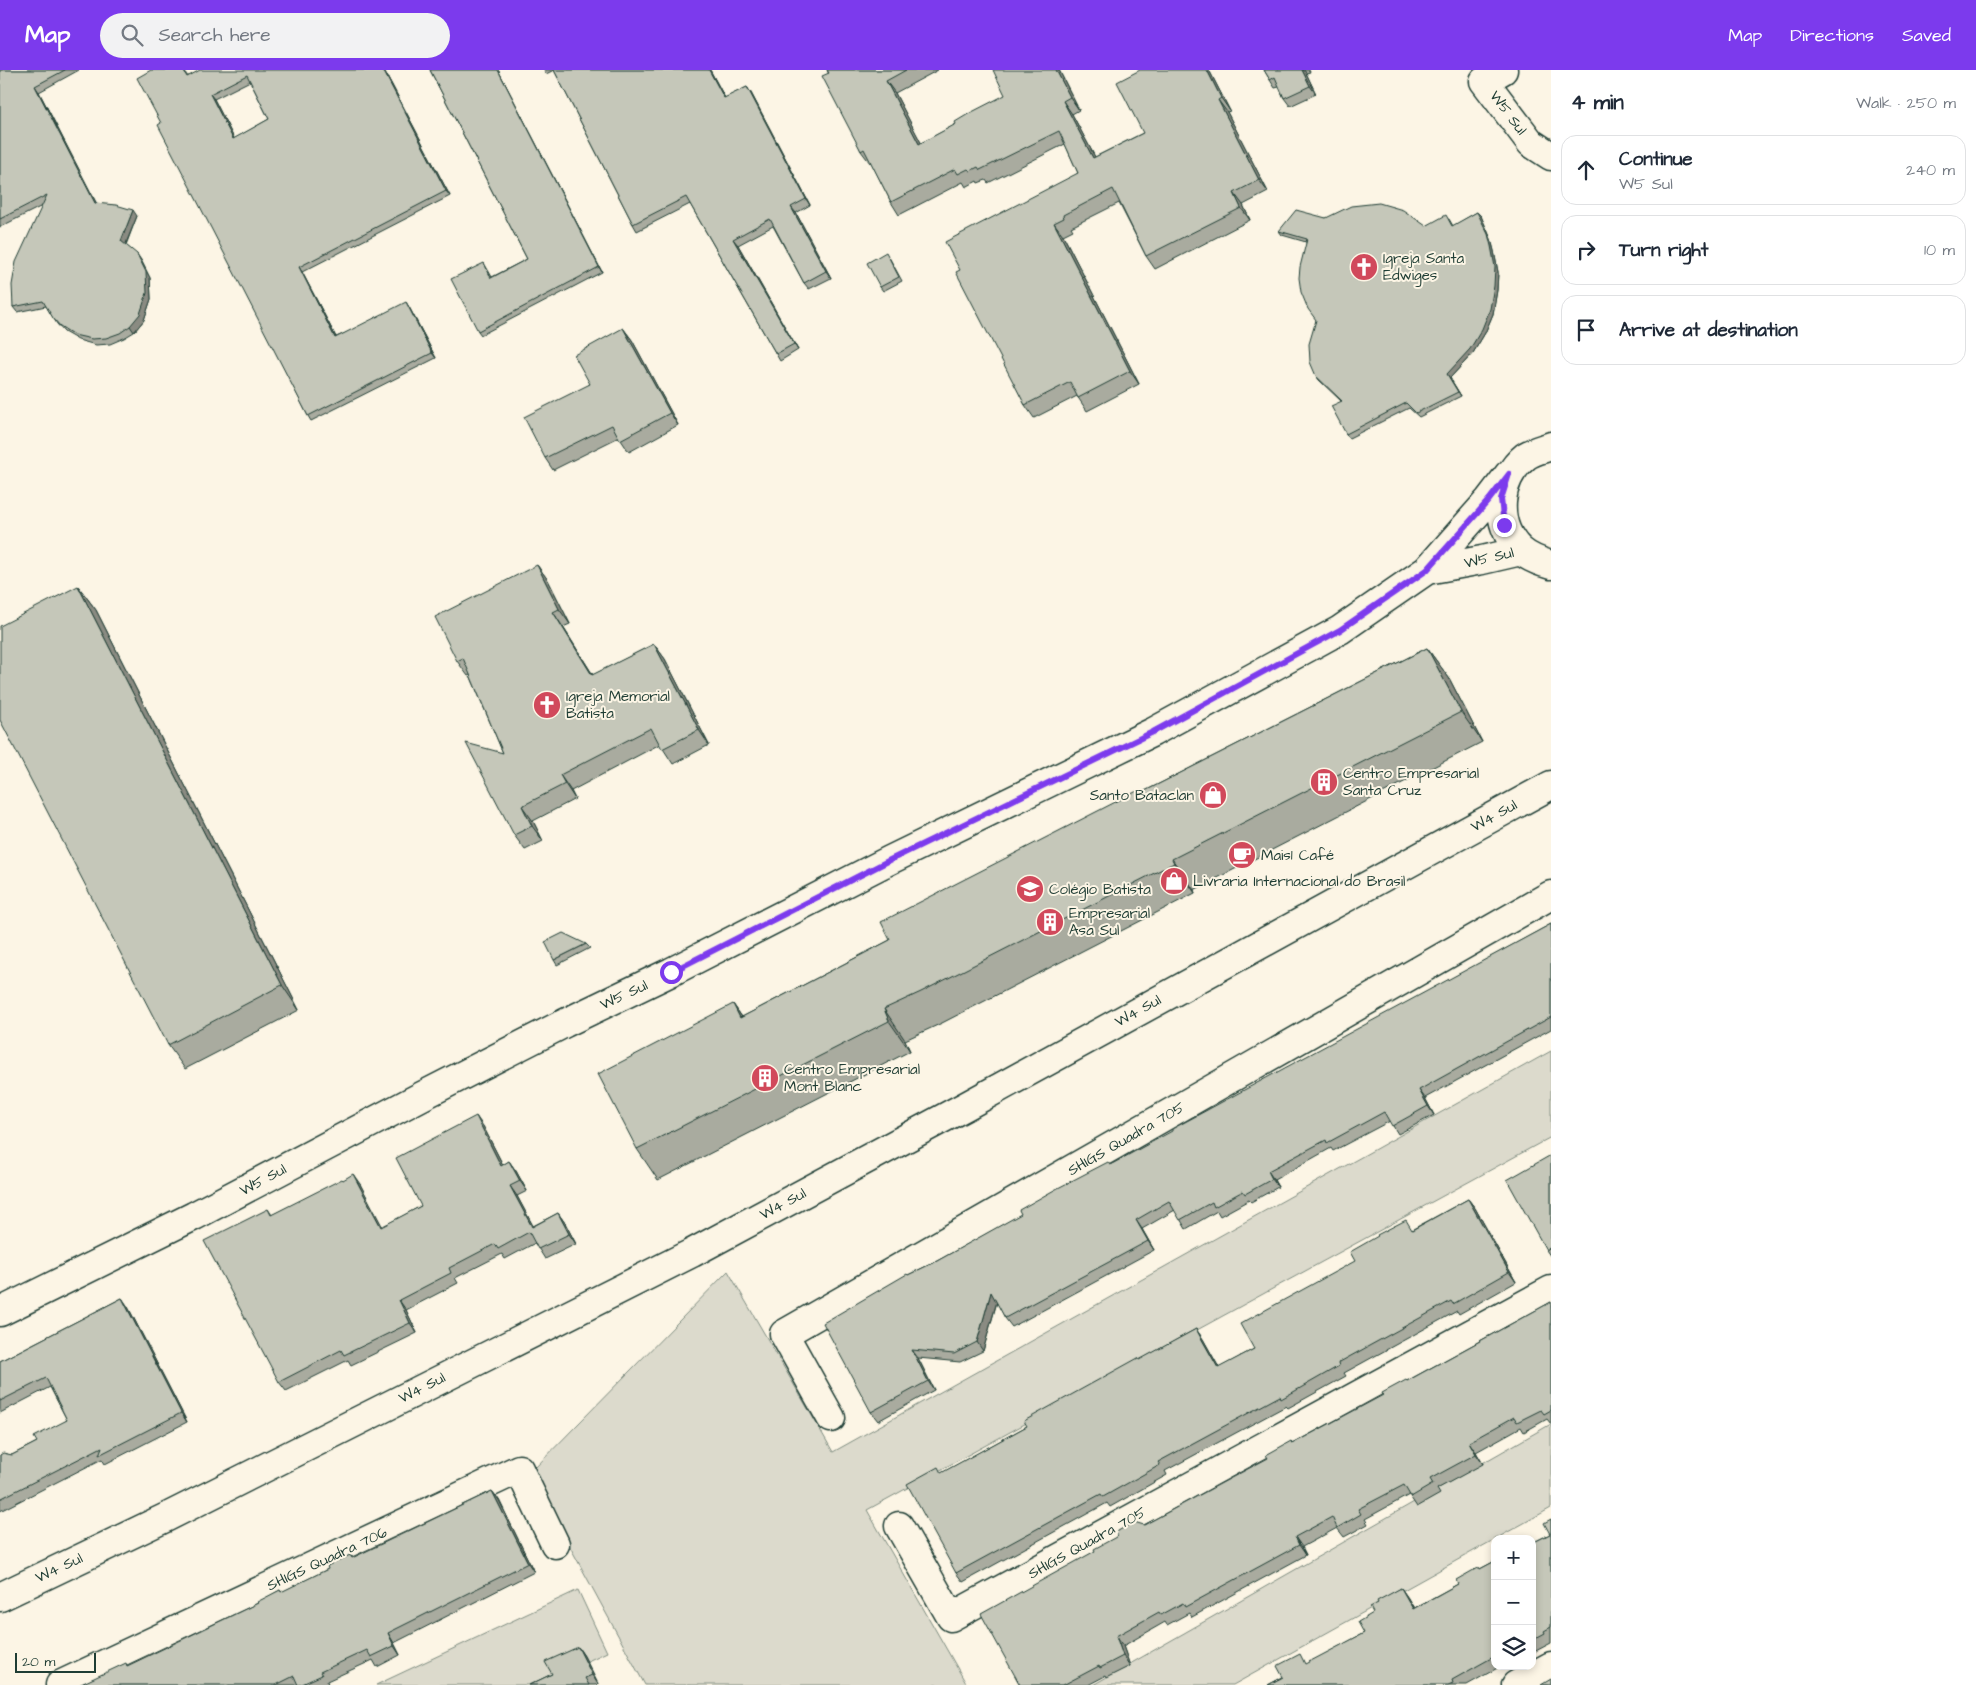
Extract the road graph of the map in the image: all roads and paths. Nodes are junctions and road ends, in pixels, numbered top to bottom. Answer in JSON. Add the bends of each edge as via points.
{"nodes":[{"id":1,"x":1488,"y":74,"type":"edge"},
{"id":2,"x":1551,"y":156,"type":"edge"},
{"id":3,"x":1551,"y":446,"type":"edge"},
{"id":4,"x":1509,"y":474,"type":"junction"},
{"id":5,"x":1521,"y":551,"type":"junction"},
{"id":6,"x":1551,"y":565,"type":"edge"},
{"id":7,"x":1427,"y":570,"type":"junction"},
{"id":8,"x":1551,"y":785,"type":"edge"},
{"id":9,"x":1551,"y":895,"type":"edge"},
{"id":10,"x":1551,"y":1290,"type":"edge"},
{"id":11,"x":0,"y":1312,"type":"edge"},
{"id":12,"x":831,"y":1418,"type":"dead end"},
{"id":13,"x":900,"y":1526,"type":"dead end"},
{"id":14,"x":555,"y":1544,"type":"dead end"},
{"id":15,"x":0,"y":1597,"type":"edge"},
{"id":16,"x":1551,"y":1666,"type":"edge"},
{"id":17,"x":60,"y":1685,"type":"edge"},
{"id":18,"x":1516,"y":1685,"type":"edge"}],
"edges":[{"from":1,"to":2,"type":"main road","name":"W5 Sul","via":[[1531,143]]},
{"from":3,"to":4,"type":"main road","name":"W5 Sul","via":[[1527,455]]},
{"from":4,"to":5,"type":"main road","via":[[1501,499],[1504,525]]},
{"from":4,"to":7,"type":"main road","name":"W5 Sul"},
{"from":5,"to":6,"type":"main road"},
{"from":5,"to":7,"type":"main road","name":"W5 Sul"},
{"from":7,"to":11,"type":"main road","name":"W5 Sul","via":[[1340,630],[1153,732],[565,1023],[172,1228]]},
{"from":8,"to":15,"type":"main road","name":"W4 Sul","via":[[692,1253],[167,1517]]},
{"from":9,"to":12,"type":"main road","name":"SHIGS Quadra 705","via":[[784,1334]]},
{"from":10,"to":13,"type":"main road","name":"SHIGS Quadra 705","via":[[951,1617]]},
{"from":14,"to":17,"type":"main road","name":"SHIGS Quadra 706","via":[[519,1469]]},
{"from":16,"to":18,"type":"main road"}]}
